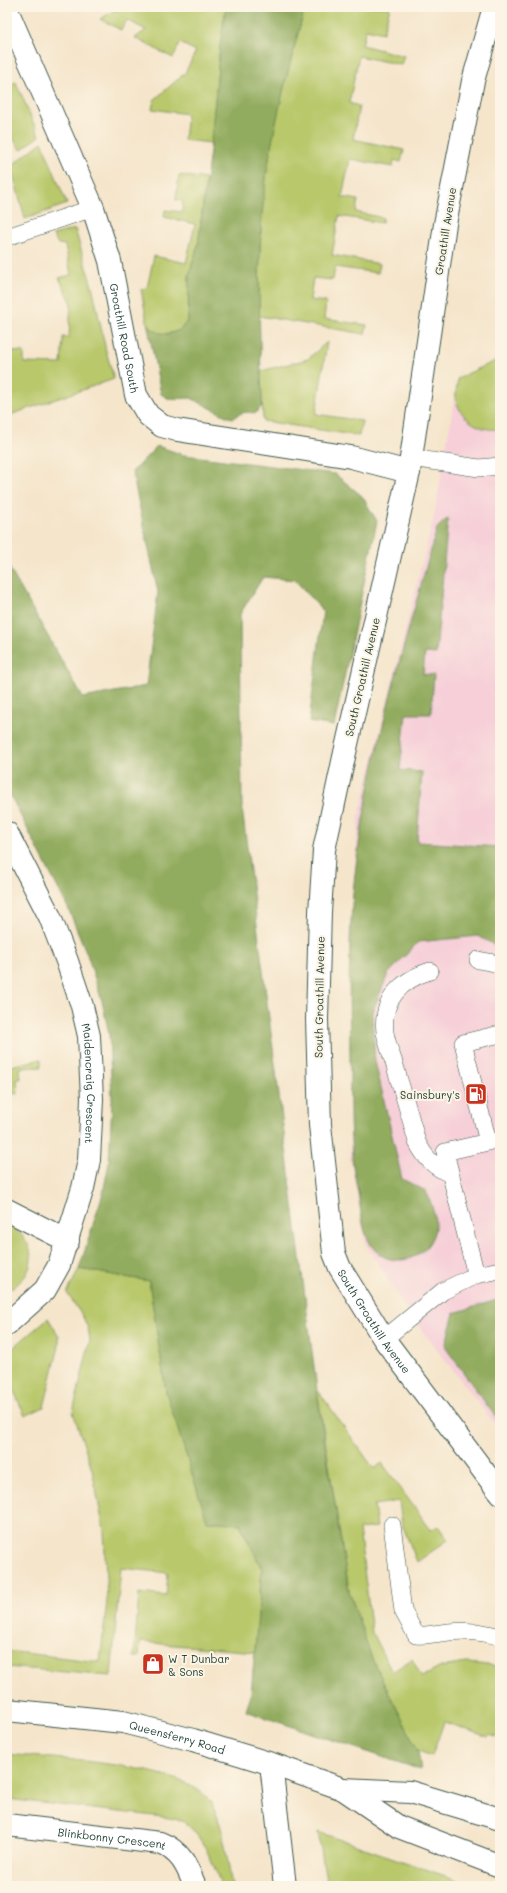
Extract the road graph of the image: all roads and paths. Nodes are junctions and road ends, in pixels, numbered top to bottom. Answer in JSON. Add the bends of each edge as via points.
{"nodes":[{"id":1,"x":494,"y":7,"type":"edge"},
{"id":2,"x":7,"y":10,"type":"edge"},
{"id":3,"x":93,"y":208,"type":"junction"},
{"id":4,"x":7,"y":237,"type":"edge"},
{"id":5,"x":410,"y":465,"type":"junction"},
{"id":6,"x":500,"y":466,"type":"edge"},
{"id":7,"x":7,"y":833,"type":"edge"},
{"id":8,"x":478,"y":960,"type":"dead end"},
{"id":9,"x":500,"y":964,"type":"edge"},
{"id":10,"x":430,"y":971,"type":"dead end"},
{"id":11,"x":500,"y":1034,"type":"edge"},
{"id":12,"x":450,"y":1174,"type":"junction"},
{"id":13,"x":7,"y":1210,"type":"edge"},
{"id":14,"x":68,"y":1241,"type":"junction"},
{"id":15,"x":500,"y":1270,"type":"edge"},
{"id":16,"x":476,"y":1275,"type":"junction"},
{"id":17,"x":7,"y":1324,"type":"edge"},
{"id":18,"x":384,"y":1339,"type":"junction"},
{"id":19,"x":500,"y":1493,"type":"edge"},
{"id":20,"x":392,"y":1525,"type":"dead end"},
{"id":21,"x":500,"y":1637,"type":"edge"},
{"id":22,"x":7,"y":1710,"type":"edge"},
{"id":23,"x":273,"y":1764,"type":"junction"},
{"id":24,"x":343,"y":1789,"type":"junction"},
{"id":25,"x":500,"y":1819,"type":"edge"},
{"id":26,"x":7,"y":1825,"type":"edge"},
{"id":27,"x":500,"y":1866,"type":"edge"},
{"id":28,"x":195,"y":1886,"type":"edge"},
{"id":29,"x":285,"y":1886,"type":"edge"}],
"edges":[{"from":1,"to":5,"type":"street","name":"Groathill Avenue","via":[[473,81],[445,224]]},
{"from":2,"to":3,"type":"street","name":"Groathill Road South"},
{"from":3,"to":4,"type":"lane"},
{"from":3,"to":5,"type":"street","name":"Groathill Road South","via":[[110,261],[136,395],[148,416],[162,426],[177,430]]},
{"from":5,"to":6,"type":"lane","via":[[479,468]]},
{"from":5,"to":18,"type":"street","name":"South Groathill Avenue","via":[[324,850],[317,1011],[320,1125],[334,1253],[340,1268]]},
{"from":7,"to":14,"type":"street","name":"Maidencraig Crescent","via":[[50,916],[62,946],[82,1006],[88,1036],[92,1099],[89,1160]]},
{"from":8,"to":9,"type":"lane"},
{"from":10,"to":12,"type":"lane","via":[[416,975],[394,993],[386,1012],[385,1032],[420,1147],[429,1161]]},
{"from":11,"to":12,"type":"lane","via":[[463,1043],[488,1142],[445,1152]]},
{"from":12,"to":16,"type":"lane"},
{"from":13,"to":14,"type":"street"},
{"from":14,"to":17,"type":"street","name":"Maidencraig Crescent","via":[[59,1265],[45,1290]]},
{"from":15,"to":16,"type":"lane"},
{"from":16,"to":18,"type":"lane","via":[[443,1291]]},
{"from":18,"to":19,"type":"street","name":"South Groathill Avenue"},
{"from":20,"to":21,"type":"lane","via":[[403,1611],[416,1635],[427,1636],[456,1631]]},
{"from":22,"to":23,"type":"street","name":"Queensferry Road","via":[[123,1722]]},
{"from":23,"to":24,"type":"street","name":"Queensferry Road"},
{"from":23,"to":29,"type":"street"},
{"from":24,"to":25,"type":"street","name":"Queensferry Road","via":[[410,1792]]},
{"from":24,"to":27,"type":"street","name":"Queensferry Road","via":[[399,1827]]},
{"from":26,"to":28,"type":"street","name":"Blinkbonny Crescent","via":[[160,1843],[178,1853],[187,1866]]}]}
